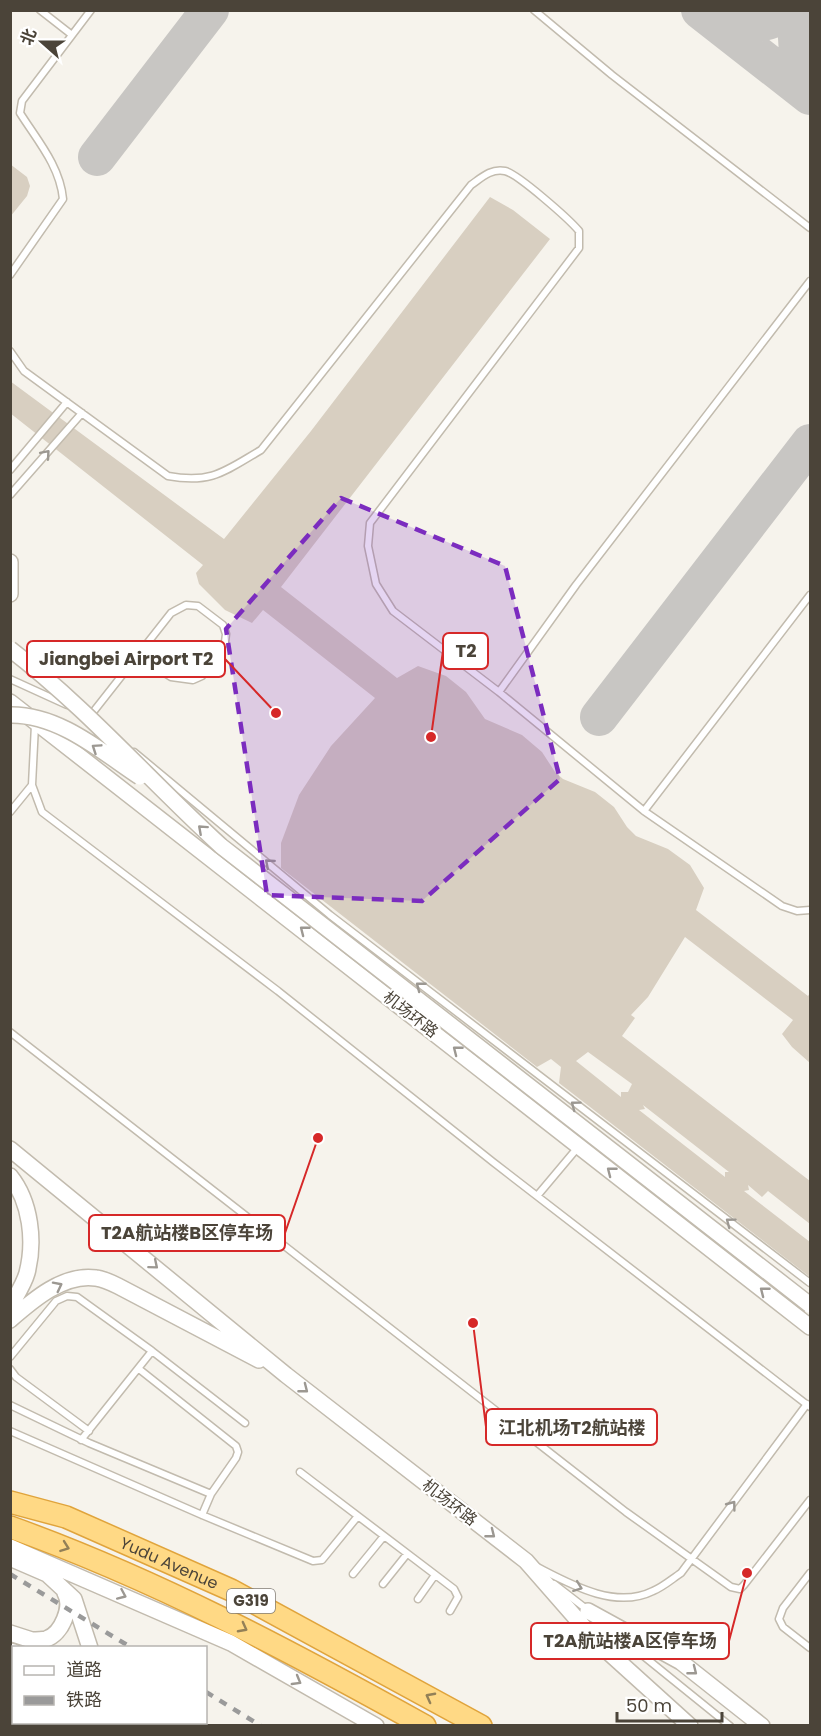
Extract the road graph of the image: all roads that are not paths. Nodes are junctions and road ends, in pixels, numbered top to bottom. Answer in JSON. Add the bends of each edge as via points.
{"nodes":[{"id":1,"x":40,"y":10,"type":"edge"},
{"id":2,"x":91,"y":10,"type":"edge"},
{"id":3,"x":534,"y":10,"type":"edge"},
{"id":4,"x":72,"y":35,"type":"junction"},
{"id":5,"x":810,"y":228,"type":"edge"},
{"id":6,"x":10,"y":275,"type":"edge"},
{"id":7,"x":810,"y":281,"type":"edge"},
{"id":8,"x":10,"y":351,"type":"edge"},
{"id":9,"x":67,"y":402,"type":"junction"},
{"id":10,"x":82,"y":413,"type":"junction"},
{"id":11,"x":10,"y":470,"type":"edge"},
{"id":12,"x":10,"y":495,"type":"edge"},
{"id":13,"x":10,"y":562,"type":"edge"},
{"id":14,"x":10,"y":594,"type":"edge"},
{"id":15,"x":810,"y":595,"type":"edge"},
{"id":16,"x":10,"y":649,"type":"edge"},
{"id":17,"x":139,"y":657,"type":"junction"},
{"id":18,"x":10,"y":679,"type":"edge"},
{"id":19,"x":499,"y":692,"type":"junction"},
{"id":20,"x":10,"y":702,"type":"edge"},
{"id":21,"x":10,"y":714,"type":"edge"},
{"id":22,"x":90,"y":717,"type":"junction"},
{"id":23,"x":36,"y":722,"type":"junction"},
{"id":24,"x":32,"y":785,"type":"junction"},
{"id":25,"x":163,"y":792,"type":"junction"},
{"id":26,"x":644,"y":811,"type":"junction"},
{"id":27,"x":10,"y":812,"type":"edge"},
{"id":28,"x":810,"y":910,"type":"edge"},
{"id":29,"x":10,"y":1032,"type":"edge"},
{"id":30,"x":579,"y":1146,"type":"junction"},
{"id":31,"x":10,"y":1149,"type":"edge"},
{"id":32,"x":10,"y":1167,"type":"edge"},
{"id":33,"x":10,"y":1176,"type":"edge"},
{"id":34,"x":537,"y":1196,"type":"junction"},
{"id":35,"x":76,"y":1203,"type":"junction"},
{"id":36,"x":810,"y":1283,"type":"edge"},
{"id":37,"x":810,"y":1305,"type":"edge"},
{"id":38,"x":10,"y":1307,"type":"edge"},
{"id":39,"x":10,"y":1320,"type":"edge"},
{"id":40,"x":810,"y":1327,"type":"edge"},
{"id":41,"x":152,"y":1351,"type":"junction"},
{"id":42,"x":10,"y":1357,"type":"edge"},
{"id":43,"x":10,"y":1369,"type":"edge"},
{"id":44,"x":139,"y":1369,"type":"junction"},
{"id":45,"x":286,"y":1375,"type":"junction"},
{"id":46,"x":10,"y":1405,"type":"edge"},
{"id":47,"x":809,"y":1405,"type":"edge"},
{"id":48,"x":245,"y":1423,"type":"dead end"},
{"id":49,"x":10,"y":1431,"type":"edge"},
{"id":50,"x":89,"y":1431,"type":"junction"},
{"id":51,"x":81,"y":1440,"type":"junction"},
{"id":52,"x":300,"y":1472,"type":"dead end"},
{"id":53,"x":10,"y":1492,"type":"edge"},
{"id":54,"x":211,"y":1494,"type":"junction"},
{"id":55,"x":810,"y":1500,"type":"edge"},
{"id":56,"x":10,"y":1502,"type":"edge"},
{"id":57,"x":202,"y":1515,"type":"junction"},
{"id":58,"x":358,"y":1516,"type":"junction"},
{"id":59,"x":66,"y":1517,"type":"junction"},
{"id":60,"x":10,"y":1527,"type":"edge"},
{"id":61,"x":384,"y":1536,"type":"junction"},
{"id":62,"x":10,"y":1547,"type":"edge"},
{"id":63,"x":407,"y":1554,"type":"junction"},
{"id":64,"x":10,"y":1558,"type":"edge"},
{"id":65,"x":692,"y":1560,"type":"junction"},
{"id":66,"x":526,"y":1561,"type":"junction"},
{"id":67,"x":353,"y":1574,"type":"dead end"},
{"id":68,"x":810,"y":1574,"type":"edge"},
{"id":69,"x":435,"y":1575,"type":"junction"},
{"id":70,"x":383,"y":1584,"type":"dead end"},
{"id":71,"x":60,"y":1585,"type":"junction"},
{"id":72,"x":418,"y":1599,"type":"dead end"},
{"id":73,"x":450,"y":1611,"type":"dead end"},
{"id":74,"x":588,"y":1611,"type":"junction"},
{"id":75,"x":10,"y":1633,"type":"edge"},
{"id":76,"x":31,"y":1640,"type":"junction"},
{"id":77,"x":49,"y":1646,"type":"edge"},
{"id":78,"x":90,"y":1646,"type":"edge"},
{"id":79,"x":810,"y":1648,"type":"edge"},
{"id":80,"x":376,"y":1725,"type":"edge"},
{"id":81,"x":425,"y":1725,"type":"edge"},
{"id":82,"x":481,"y":1725,"type":"edge"},
{"id":83,"x":690,"y":1725,"type":"edge"},
{"id":84,"x":730,"y":1725,"type":"edge"},
{"id":85,"x":762,"y":1725,"type":"edge"}],
"edges":[{"from":1,"to":4,"type":"lane"},
{"from":2,"to":4,"type":"lane"},
{"from":3,"to":5,"type":"lane"},
{"from":4,"to":6,"type":"lane","via":[[22,101],[20,112],[56,170],[63,199]]},
{"from":7,"to":19,"type":"lane","via":[[583,575]]},
{"from":8,"to":9,"type":"lane","via":[[24,371]]},
{"from":9,"to":10,"type":"lane"},
{"from":9,"to":11,"type":"lane"},
{"from":12,"to":10,"type":"lane","one_way":true},
{"from":10,"to":19,"type":"lane","via":[[168,476],[191,480],[217,476],[261,450],[471,185],[488,172],[505,171],[568,218],[579,231],[579,248],[370,523],[368,546],[376,584],[393,611]]},
{"from":13,"to":14,"type":"street"},
{"from":15,"to":26,"type":"lane"},
{"from":16,"to":25,"type":"street","bridge":true,"via":[[55,684]]},
{"from":17,"to":17,"type":"lane","via":[[171,613],[186,605],[198,606],[223,626],[226,634],[220,651],[202,676],[193,680],[171,677]]},
{"from":17,"to":22,"type":"lane"},
{"from":18,"to":22,"type":"lane","name":"机场环路"},
{"from":19,"to":26,"type":"lane"},
{"from":20,"to":23,"type":"street","name":"机场环路"},
{"from":25,"to":21,"type":"street","one_way":true,"bridge":true,"via":[[75,734],[49,722]]},
{"from":36,"to":22,"type":"lane","name":"机场环路","one_way":true,"via":[[330,915]]},
{"from":23,"to":24,"type":"lane"},
{"from":30,"to":23,"type":"street","name":"机场环路","one_way":true},
{"from":24,"to":27,"type":"lane"},
{"from":24,"to":34,"type":"lane","via":[[42,812],[278,991]]},
{"from":37,"to":25,"type":"street","name":"机场环路","one_way":true,"bridge":true,"via":[[221,846]]},
{"from":26,"to":28,"type":"lane","via":[[782,906]]},
{"from":29,"to":65,"type":"lane"},
{"from":30,"to":34,"type":"lane"},
{"from":40,"to":30,"type":"street","name":"机场环路","one_way":true},
{"from":31,"to":35,"type":"street","name":"机场环路"},
{"from":32,"to":35,"type":"street"},
{"from":33,"to":38,"type":"street","via":[[27,1212],[32,1242],[27,1274]]},
{"from":34,"to":47,"type":"lane"},
{"from":35,"to":45,"type":"street","name":"机场环路","one_way":true},
{"from":39,"to":45,"type":"street","one_way":true,"via":[[28,1304],[73,1278],[97,1278]]},
{"from":41,"to":42,"type":"lane","via":[[86,1302],[71,1296],[47,1310]]},
{"from":41,"to":44,"type":"lane"},
{"from":41,"to":48,"type":"lane"},
{"from":43,"to":50,"type":"lane"},
{"from":44,"to":50,"type":"lane"},
{"from":44,"to":54,"type":"lane","via":[[236,1446],[236,1458]]},
{"from":45,"to":66,"type":"street","name":"机场环路","one_way":true},
{"from":46,"to":51,"type":"lane"},
{"from":65,"to":47,"type":"lane","one_way":true},
{"from":49,"to":57,"type":"lane"},
{"from":50,"to":51,"type":"lane"},
{"from":51,"to":54,"type":"lane"},
{"from":52,"to":58,"type":"lane"},
{"from":53,"to":59,"type":"street"},
{"from":54,"to":57,"type":"lane"},
{"from":55,"to":65,"type":"lane","via":[[740,1589]]},
{"from":56,"to":59,"type":"highway","name":"Yudu Avenue","number":"G319"},
{"from":57,"to":58,"type":"lane","via":[[318,1561]]},
{"from":58,"to":61,"type":"lane"},
{"from":82,"to":59,"type":"highway","name":"Yudu Avenue","number":"G319","one_way":true,"via":[[231,1590]]},
{"from":60,"to":81,"type":"highway","name":"Yudu Avenue","one_way":true,"via":[[74,1550],[220,1616]]},
{"from":61,"to":63,"type":"lane"},
{"from":61,"to":67,"type":"lane"},
{"from":62,"to":80,"type":"street","one_way":true,"via":[[231,1643]]},
{"from":63,"to":69,"type":"lane"},
{"from":63,"to":70,"type":"lane"},
{"from":64,"to":71,"type":"street","via":[[47,1574]]},
{"from":66,"to":65,"type":"lane","one_way":true,"via":[[580,1588],[621,1598],[652,1592],[681,1573]]},
{"from":66,"to":74,"type":"lane","name":"机场环路"},
{"from":66,"to":83,"type":"street","name":"机场环路","via":[[596,1641]]},
{"from":68,"to":79,"type":"lane","via":[[779,1619],[783,1627]]},
{"from":69,"to":72,"type":"lane"},
{"from":69,"to":73,"type":"lane","via":[[457,1593]]},
{"from":71,"to":76,"type":"street","via":[[68,1598],[64,1621],[45,1640]]},
{"from":71,"to":78,"type":"street","via":[[74,1599]]},
{"from":74,"to":84,"type":"lane","name":"机场环路"},
{"from":74,"to":85,"type":"street","one_way":true,"via":[[681,1662]]},
{"from":75,"to":76,"type":"street"},
{"from":76,"to":77,"type":"street"}]}
